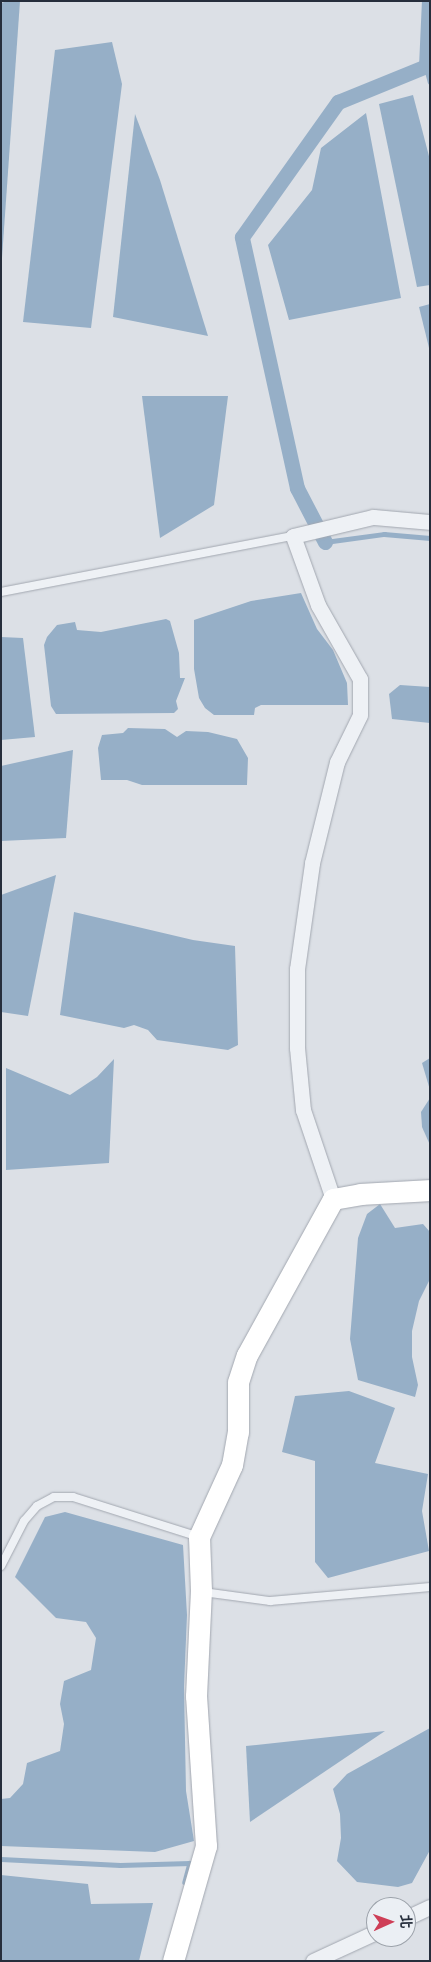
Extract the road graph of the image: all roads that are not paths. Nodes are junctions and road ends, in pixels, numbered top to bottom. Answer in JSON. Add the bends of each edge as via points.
{"nodes":[{"id":1,"x":430,"y":522,"type":"edge"},
{"id":2,"x":293,"y":536,"type":"junction"},
{"id":3,"x":1,"y":592,"type":"edge"},
{"id":4,"x":430,"y":1190,"type":"edge"},
{"id":5,"x":333,"y":1199,"type":"junction"},
{"id":6,"x":198,"y":1537,"type":"junction"},
{"id":7,"x":1,"y":1566,"type":"edge"},
{"id":8,"x":430,"y":1587,"type":"edge"},
{"id":9,"x":201,"y":1592,"type":"junction"},
{"id":10,"x":430,"y":1907,"type":"edge"},
{"id":11,"x":416,"y":1913,"type":"edge"},
{"id":12,"x":366,"y":1937,"type":"edge"},
{"id":13,"x":173,"y":1961,"type":"edge"},
{"id":14,"x":313,"y":1961,"type":"edge"}],
"edges":[{"from":1,"to":2,"type":"street","via":[[373,517]]},
{"from":2,"to":3,"type":"lane"},
{"from":2,"to":5,"type":"street","via":[[318,605],[360,679],[360,715],[337,762],[312,863],[297,969],[297,1048],[303,1110]]},
{"from":4,"to":5,"type":"street"},
{"from":5,"to":6,"type":"street","via":[[247,1355],[238,1382],[238,1432],[232,1465]]},
{"from":6,"to":7,"type":"lane","via":[[73,1497],[54,1497],[37,1506],[24,1521]]},
{"from":6,"to":9,"type":"street"},
{"from":8,"to":9,"type":"lane","via":[[270,1601]]},
{"from":9,"to":13,"type":"street","via":[[196,1696],[206,1846]]},
{"from":10,"to":11,"type":"street"},
{"from":12,"to":14,"type":"street"}]}
